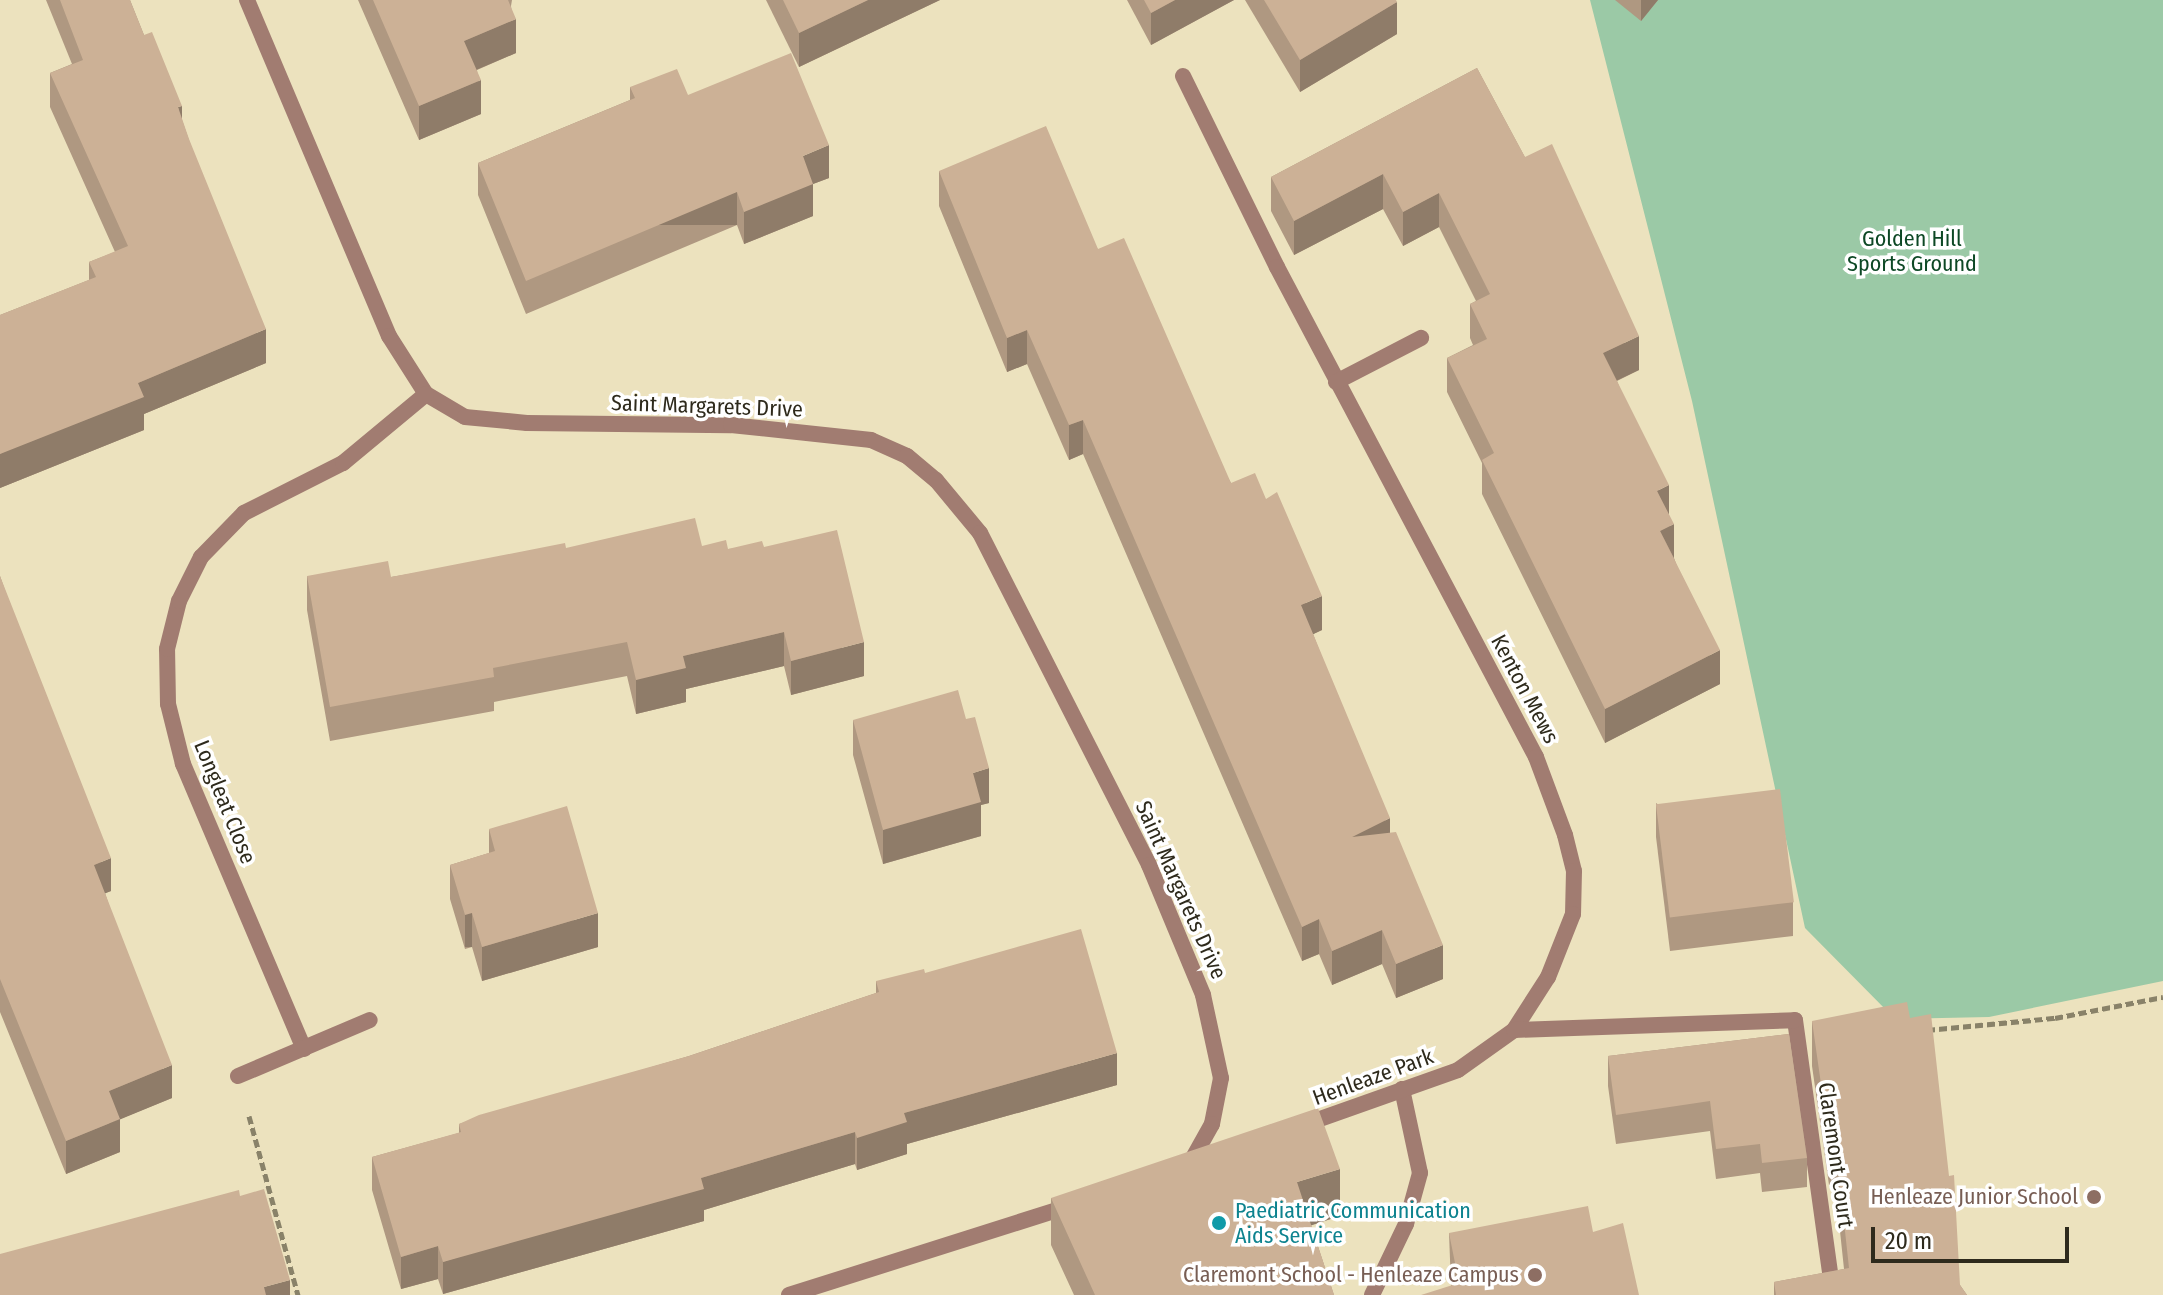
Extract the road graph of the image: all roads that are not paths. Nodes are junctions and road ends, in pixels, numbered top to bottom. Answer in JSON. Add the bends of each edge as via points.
{"nodes":[{"id":1,"x":247,"y":0,"type":"edge"},
{"id":2,"x":1183,"y":76,"type":"dead end"},
{"id":3,"x":1421,"y":338,"type":"dead end"},
{"id":4,"x":1336,"y":382,"type":"junction"},
{"id":5,"x":426,"y":394,"type":"junction"},
{"id":6,"x":370,"y":1020,"type":"dead end"},
{"id":7,"x":1514,"y":1030,"type":"junction"},
{"id":8,"x":304,"y":1049,"type":"junction"},
{"id":9,"x":238,"y":1076,"type":"road end"},
{"id":10,"x":1402,"y":1089,"type":"junction"},
{"id":11,"x":1287,"y":1132,"type":"edge"},
{"id":12,"x":1216,"y":1158,"type":"edge"},
{"id":13,"x":1084,"y":1201,"type":"edge"},
{"id":14,"x":789,"y":1295,"type":"edge"},
{"id":15,"x":1372,"y":1295,"type":"edge"},
{"id":16,"x":1833,"y":1295,"type":"edge"}],
"edges":[{"from":1,"to":5,"type":"street","name":"Saint Margarets Drive","via":[[389,336]]},
{"from":2,"to":4,"type":"street","name":"Kenton Mews"},
{"from":3,"to":4,"type":"street"},
{"from":4,"to":7,"type":"street","name":"Kenton Mews","via":[[1536,757],[1565,835],[1574,871],[1573,914],[1548,977]]},
{"from":5,"to":8,"type":"street","name":"Longleat Close","via":[[343,463],[244,513],[201,557],[179,601],[167,649],[168,704],[183,764]]},
{"from":5,"to":12,"type":"street","name":"Saint Margarets Drive","via":[[465,417],[527,423],[731,425],[871,440],[907,456],[936,480],[980,533],[1020,606],[1149,865],[1203,995],[1221,1078],[1212,1124],[1180,1171]]},
{"from":6,"to":8,"type":"street"},
{"from":7,"to":10,"type":"street","name":"Henleaze Park","via":[[1458,1070]]},
{"from":7,"to":16,"type":"street","name":"Claremont Court","via":[[1795,1020]]},
{"from":8,"to":9,"type":"street"},
{"from":10,"to":11,"type":"street","name":"Henleaze Park"},
{"from":10,"to":15,"type":"street","via":[[1420,1173],[1406,1224]]},
{"from":13,"to":14,"type":"street"}]}
